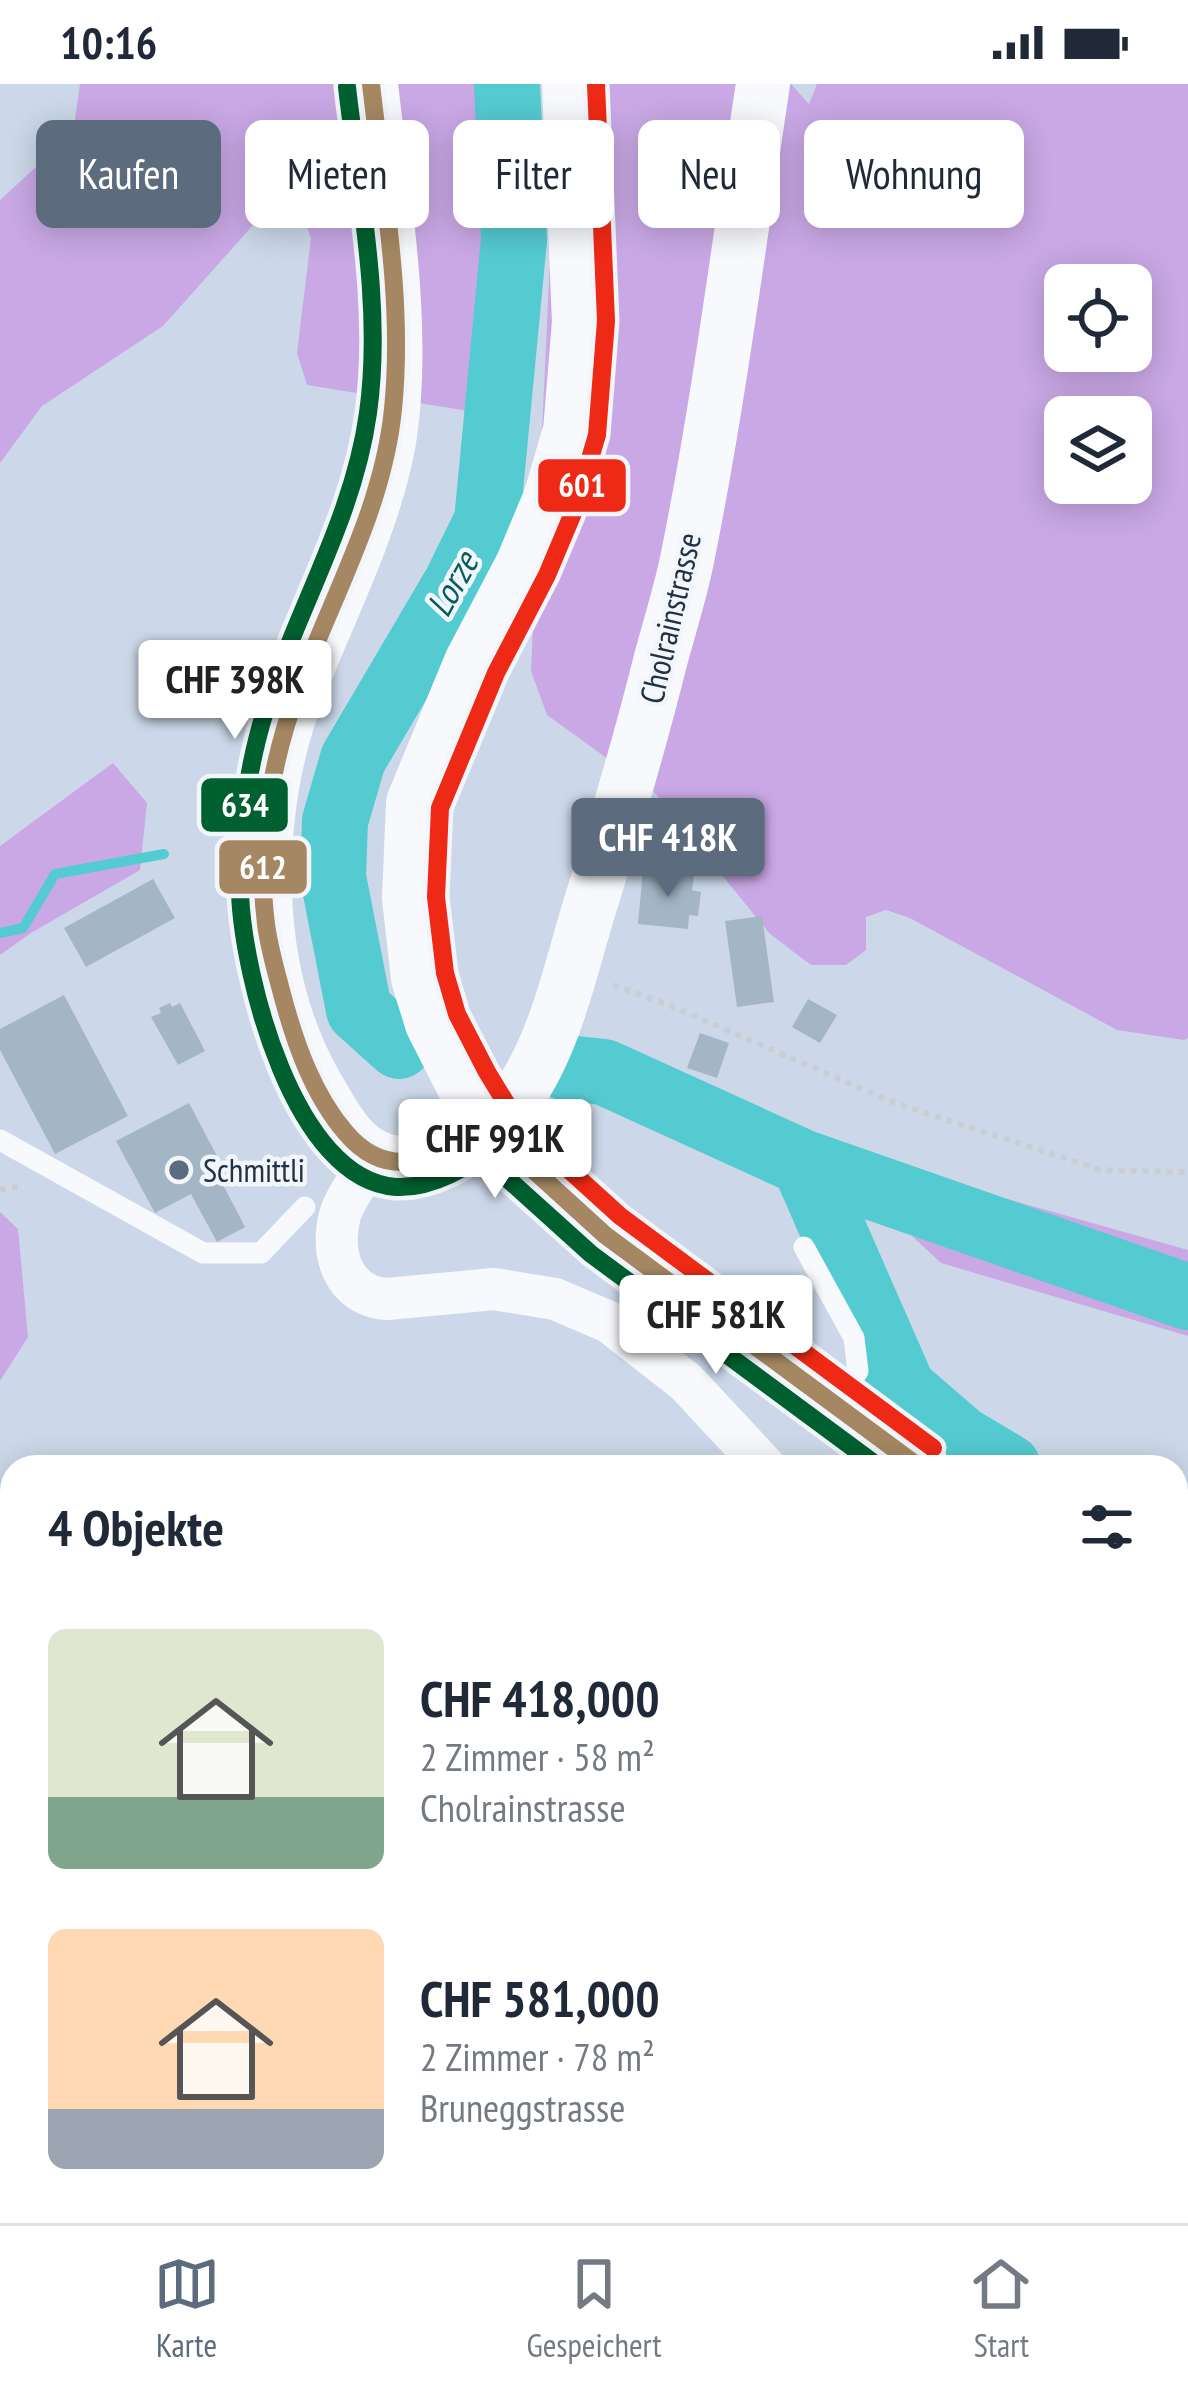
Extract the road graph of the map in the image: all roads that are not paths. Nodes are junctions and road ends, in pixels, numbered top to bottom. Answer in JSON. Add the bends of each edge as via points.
{"nodes":[{"id":1,"x":371,"y":84,"type":"edge"},
{"id":2,"x":572,"y":84,"type":"edge"},
{"id":3,"x":763,"y":84,"type":"edge"},
{"id":4,"x":489,"y":1122,"type":"junction"},
{"id":5,"x":0,"y":1141,"type":"edge"},
{"id":6,"x":374,"y":1158,"type":"junction"},
{"id":7,"x":304,"y":1208,"type":"dead end"},
{"id":8,"x":803,"y":1247,"type":"dead end"},
{"id":9,"x":836,"y":1405,"type":"junction"},
{"id":10,"x":754,"y":1455,"type":"edge"},
{"id":11,"x":903,"y":1455,"type":"edge"}],
"edges":[{"from":1,"to":6,"type":"street","via":[[393,297],[393,408],[364,532],[279,751],[264,877],[273,961],[305,1067],[345,1133]]},
{"from":2,"to":4,"type":"main road","via":[[582,322],[573,430],[525,566],[416,803],[412,898],[421,978],[434,1023]]},
{"from":3,"to":4,"type":"street","name":"Cholrainstrasse","via":[[686,562],[628,788],[547,1043],[516,1100]]},
{"from":4,"to":6,"type":"street","name":"Cholrainstrasse","via":[[437,1156]]},
{"from":4,"to":9,"type":"main road","via":[[605,1235]]},
{"from":5,"to":7,"type":"lane","via":[[202,1253],[261,1253]]},
{"from":6,"to":10,"type":"street","via":[[338,1226],[342,1265],[357,1292],[387,1299],[494,1289],[556,1299],[609,1322],[686,1382]]},
{"from":8,"to":9,"type":"lane","via":[[854,1338],[858,1371]]},
{"from":9,"to":11,"type":"main road"}]}
